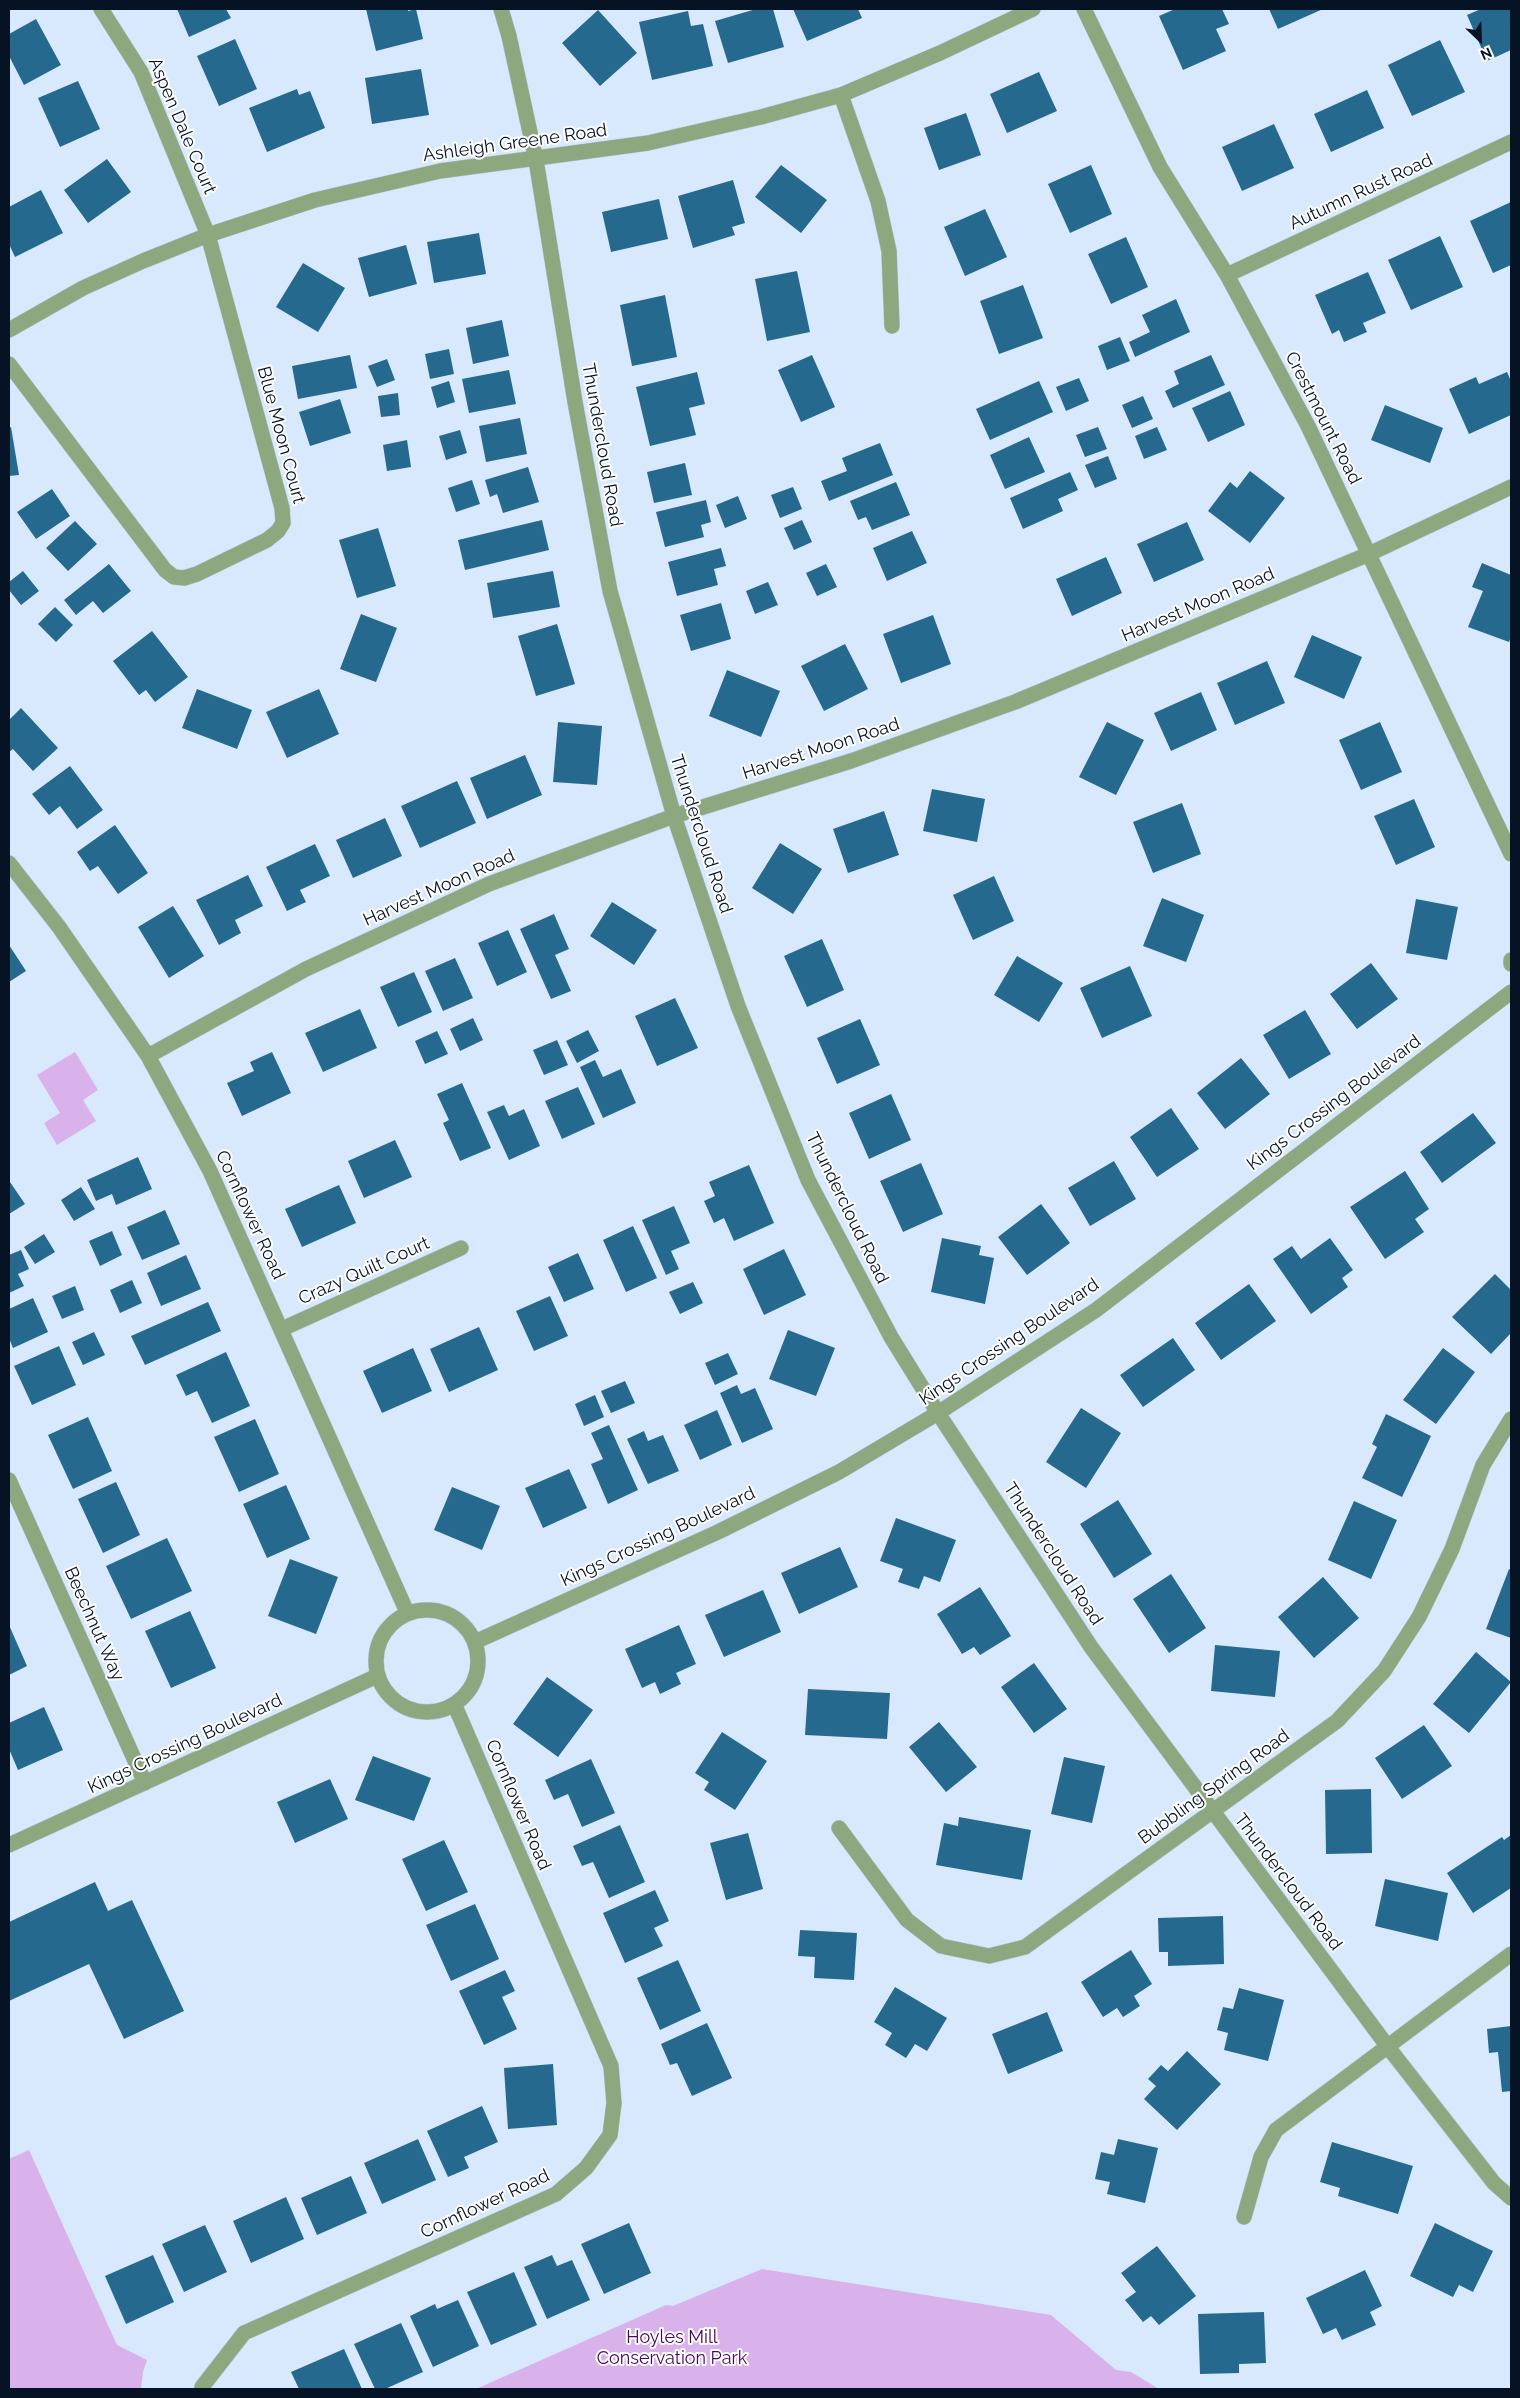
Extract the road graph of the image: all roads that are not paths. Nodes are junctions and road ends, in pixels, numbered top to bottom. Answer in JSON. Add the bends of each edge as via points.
{"nodes":[{"id":1,"x":101,"y":9,"type":"edge"},
{"id":2,"x":501,"y":9,"type":"edge"},
{"id":3,"x":1033,"y":9,"type":"edge"},
{"id":4,"x":1084,"y":9,"type":"edge"},
{"id":5,"x":841,"y":95,"type":"junction"},
{"id":6,"x":1511,"y":142,"type":"edge"},
{"id":7,"x":536,"y":160,"type":"junction"},
{"id":8,"x":208,"y":235,"type":"junction"},
{"id":9,"x":1227,"y":276,"type":"junction"},
{"id":10,"x":892,"y":326,"type":"dead end"},
{"id":11,"x":9,"y":330,"type":"edge"},
{"id":12,"x":9,"y":364,"type":"edge"},
{"id":13,"x":1511,"y":487,"type":"edge"},
{"id":14,"x":1369,"y":554,"type":"junction"},
{"id":15,"x":674,"y":816,"type":"junction"},
{"id":16,"x":1511,"y":854,"type":"edge"},
{"id":17,"x":9,"y":863,"type":"edge"},
{"id":18,"x":1511,"y":992,"type":"edge"},
{"id":19,"x":148,"y":1056,"type":"junction"},
{"id":20,"x":461,"y":1248,"type":"dead end"},
{"id":21,"x":282,"y":1329,"type":"junction"},
{"id":22,"x":938,"y":1413,"type":"junction"},
{"id":23,"x":1511,"y":1420,"type":"edge"},
{"id":24,"x":9,"y":1480,"type":"edge"},
{"id":25,"x":407,"y":1612,"type":"junction"},
{"id":26,"x":477,"y":1641,"type":"junction"},
{"id":27,"x":377,"y":1676,"type":"junction"},
{"id":28,"x":455,"y":1706,"type":"junction"},
{"id":29,"x":145,"y":1783,"type":"junction"},
{"id":30,"x":1212,"y":1812,"type":"junction"},
{"id":31,"x":839,"y":1828,"type":"dead end"},
{"id":32,"x":9,"y":1845,"type":"edge"},
{"id":33,"x":1511,"y":1954,"type":"edge"},
{"id":34,"x":1388,"y":2047,"type":"junction"},
{"id":35,"x":1511,"y":2198,"type":"edge"},
{"id":36,"x":1244,"y":2217,"type":"dead end"},
{"id":37,"x":202,"y":2387,"type":"dead end"}],
"edges":[{"from":1,"to":8,"type":"street","name":"Aspen Dale Court","via":[[141,72]]},
{"from":2,"to":7,"type":"street","name":"Thundercloud Road"},
{"from":3,"to":5,"type":"street","name":"Ashleigh Greene Road"},
{"from":4,"to":9,"type":"street","name":"Crestmount Road","via":[[1160,167]]},
{"from":5,"to":7,"type":"street","name":"Ashleigh Greene Road","via":[[648,143]]},
{"from":5,"to":10,"type":"street","via":[[880,210],[889,251]]},
{"from":6,"to":9,"type":"street","name":"Autumn Rust Road"},
{"from":7,"to":8,"type":"street","name":"Ashleigh Greene Road","via":[[440,171],[316,200]]},
{"from":7,"to":15,"type":"street","name":"Thundercloud Road","via":[[575,402],[610,591]]},
{"from":8,"to":11,"type":"street","name":"Ashleigh Greene Road","via":[[83,288]]},
{"from":8,"to":12,"type":"street","name":"Blue Moon Court","via":[[282,508],[283,523],[267,540],[197,574],[174,577],[165,570]]},
{"from":9,"to":14,"type":"street","name":"Crestmount Road","via":[[1308,426]]},
{"from":13,"to":14,"type":"street","name":"Harvest Moon Road"},
{"from":14,"to":15,"type":"street","name":"Harvest Moon Road","via":[[1015,702],[851,760]]},
{"from":14,"to":16,"type":"street","name":"Crestmount Road"},
{"from":15,"to":19,"type":"street","name":"Harvest Moon Road","via":[[489,884],[306,969]]},
{"from":15,"to":22,"type":"street","name":"Thundercloud Road","via":[[738,1006],[808,1180],[891,1337]]},
{"from":17,"to":19,"type":"street","name":"Cornflower Road","via":[[60,927]]},
{"from":18,"to":22,"type":"street","name":"Kings Crossing Boulevard","via":[[1096,1310]]},
{"from":19,"to":21,"type":"street","name":"Cornflower Road","via":[[210,1171]]},
{"from":20,"to":21,"type":"street","name":"Crazy Quilt Court"},
{"from":21,"to":25,"type":"street","name":"Cornflower Road"},
{"from":22,"to":26,"type":"street","name":"Kings Crossing Boulevard","via":[[839,1472]]},
{"from":22,"to":30,"type":"street","name":"Thundercloud Road","via":[[1091,1647]]},
{"from":23,"to":30,"type":"street","name":"Bubbling Spring Road","via":[[1482,1465],[1452,1549],[1418,1617],[1384,1671],[1337,1721]]},
{"from":24,"to":29,"type":"street","name":"Beechnut Way"},
{"from":25,"to":26,"type":"street","via":[[434,1608],[460,1618]]},
{"from":25,"to":27,"type":"street","via":[[380,1638]]},
{"from":26,"to":28,"type":"street","via":[[478,1677]]},
{"from":27,"to":28,"type":"street","via":[[389,1697],[408,1710],[432,1713]]},
{"from":27,"to":29,"type":"street","name":"Kings Crossing Boulevard"},
{"from":28,"to":37,"type":"street","name":"Cornflower Road","via":[[611,2066],[614,2103],[610,2135],[586,2168],[556,2194],[244,2333]]},
{"from":29,"to":32,"type":"street","name":"Kings Crossing Boulevard"},
{"from":30,"to":31,"type":"street","name":"Bubbling Spring Road","via":[[1025,1947],[989,1956],[941,1946],[907,1920]]},
{"from":30,"to":34,"type":"street","name":"Thundercloud Road"},
{"from":33,"to":34,"type":"street"},
{"from":34,"to":35,"type":"street","name":"Thundercloud Road","via":[[1494,2183]]},
{"from":34,"to":36,"type":"street","via":[[1276,2130],[1261,2157]]}]}
